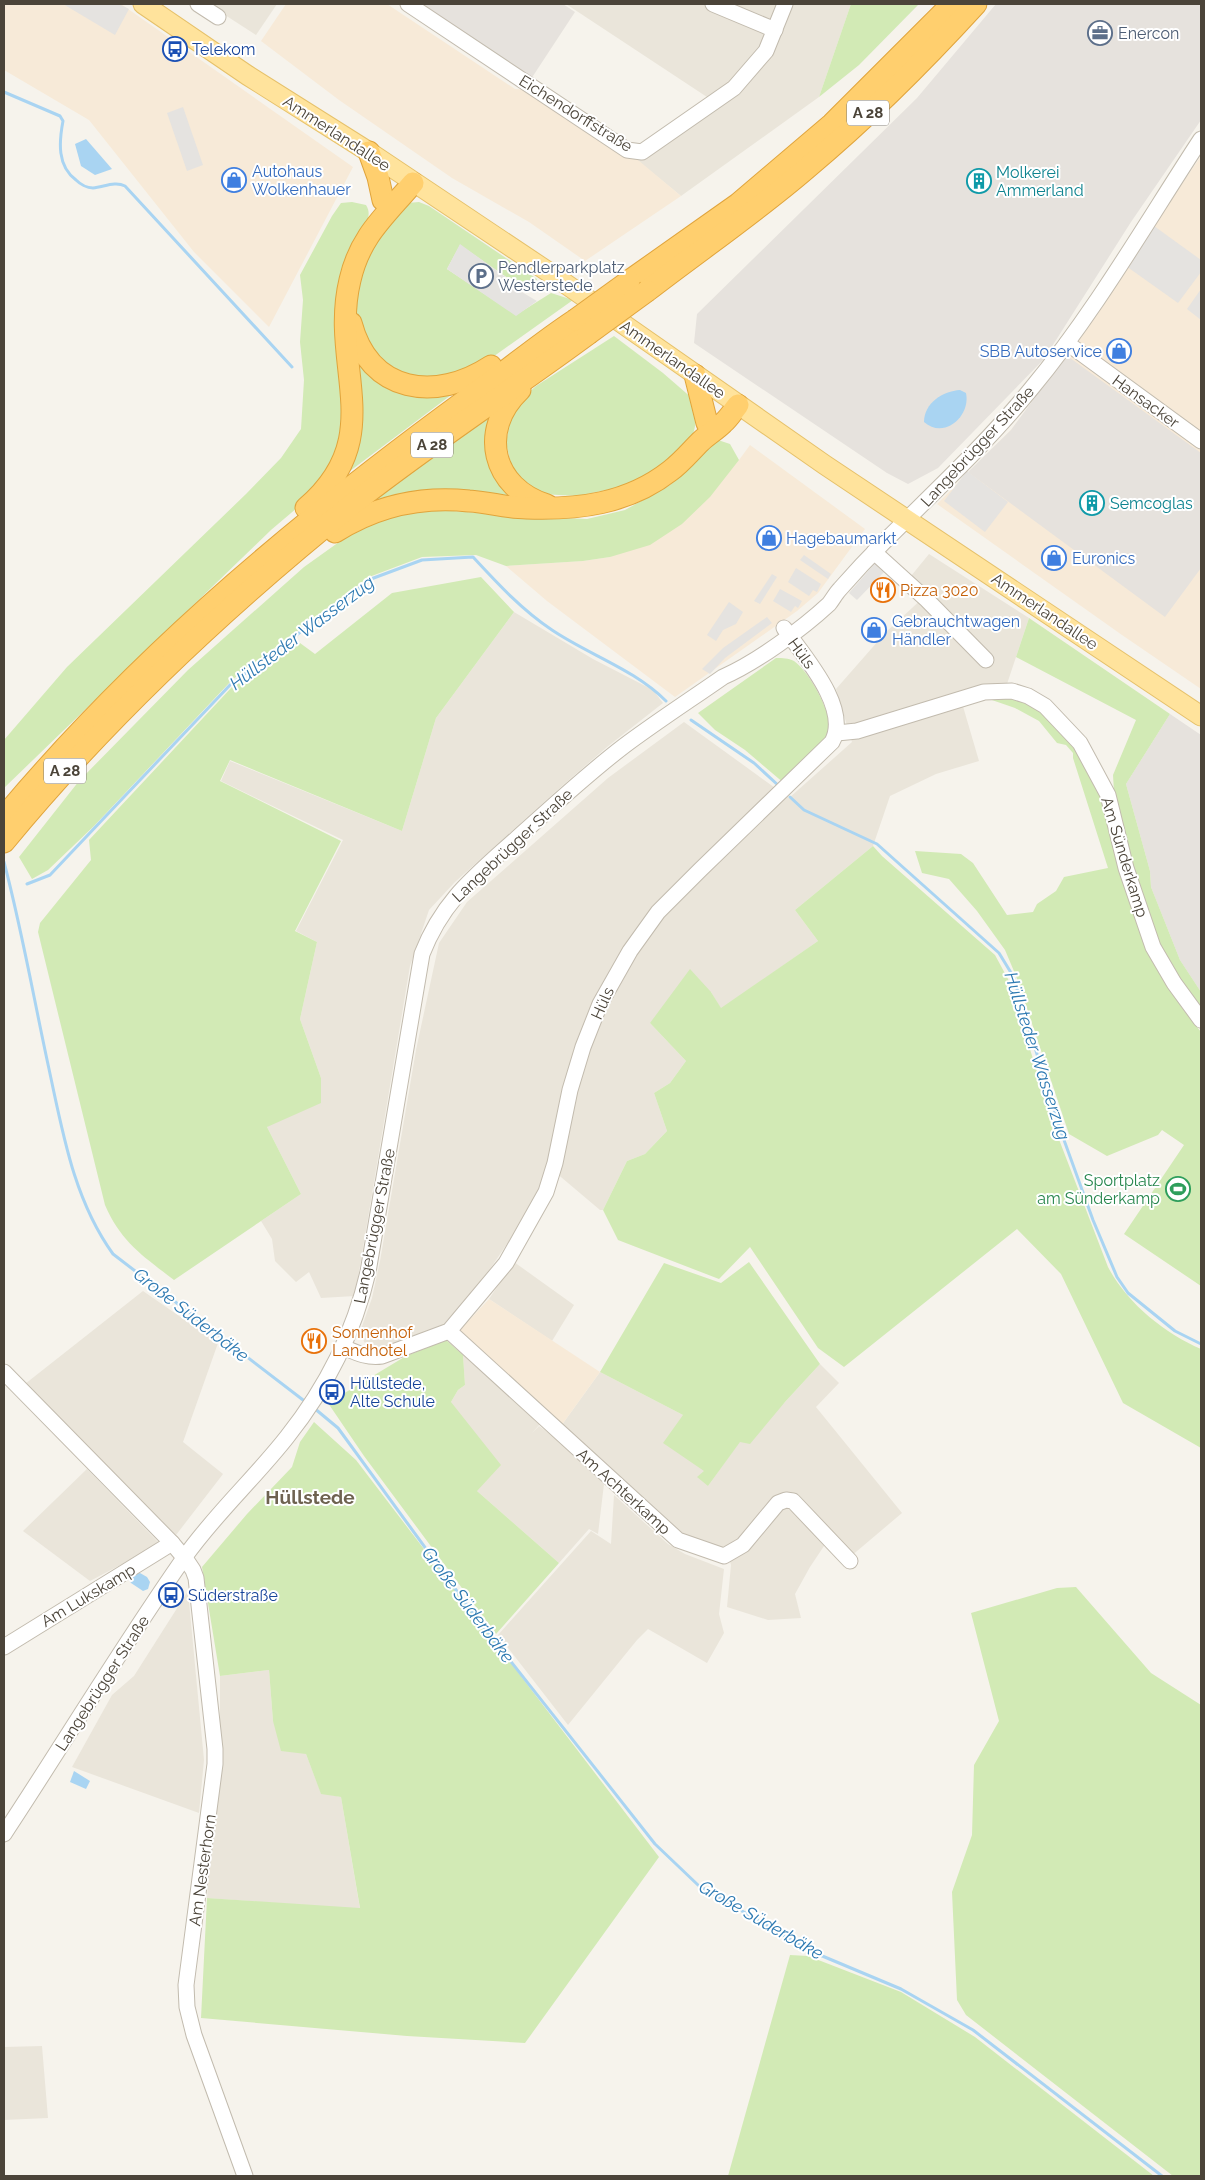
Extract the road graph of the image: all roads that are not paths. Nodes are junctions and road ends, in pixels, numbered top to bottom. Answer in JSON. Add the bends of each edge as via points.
{"nodes":[{"id":1,"x":143,"y":4,"type":"edge"},
{"id":2,"x":198,"y":4,"type":"edge"},
{"id":3,"x":408,"y":4,"type":"edge"},
{"id":4,"x":713,"y":4,"type":"edge"},
{"id":5,"x":785,"y":4,"type":"edge"},
{"id":6,"x":952,"y":4,"type":"edge"},
{"id":7,"x":976,"y":4,"type":"edge"},
{"id":8,"x":218,"y":17,"type":"dead end"},
{"id":9,"x":775,"y":30,"type":"junction"},
{"id":10,"x":1201,"y":139,"type":"edge"},
{"id":11,"x":369,"y":152,"type":"junction"},
{"id":12,"x":407,"y":179,"type":"junction"},
{"id":13,"x":383,"y":200,"type":"junction"},
{"id":14,"x":375,"y":224,"type":"junction"},
{"id":15,"x":638,"y":286,"type":"junction"},
{"id":16,"x":346,"y":306,"type":"junction"},
{"id":17,"x":580,"y":332,"type":"junction"},
{"id":18,"x":1067,"y":343,"type":"junction"},
{"id":19,"x":539,"y":344,"type":"junction"},
{"id":20,"x":695,"y":375,"type":"junction"},
{"id":21,"x":733,"y":401,"type":"junction"},
{"id":22,"x":704,"y":432,"type":"junction"},
{"id":23,"x":1201,"y":441,"type":"edge"},
{"id":24,"x":559,"y":508,"type":"junction"},
{"id":25,"x":908,"y":520,"type":"junction"},
{"id":26,"x":874,"y":552,"type":"junction"},
{"id":27,"x":291,"y":556,"type":"junction"},
{"id":28,"x":261,"y":559,"type":"junction"},
{"id":29,"x":786,"y":632,"type":"junction"},
{"id":30,"x":986,"y":660,"type":"dead end"},
{"id":31,"x":1201,"y":716,"type":"edge"},
{"id":32,"x":837,"y":733,"type":"junction"},
{"id":33,"x":26,"y":803,"type":"junction"},
{"id":34,"x":4,"y":817,"type":"edge"},
{"id":35,"x":4,"y":842,"type":"edge"},
{"id":36,"x":1201,"y":1020,"type":"edge"},
{"id":37,"x":449,"y":1331,"type":"junction"},
{"id":38,"x":343,"y":1347,"type":"junction"},
{"id":39,"x":4,"y":1372,"type":"edge"},
{"id":40,"x":172,"y":1543,"type":"junction"},
{"id":41,"x":185,"y":1557,"type":"junction"},
{"id":42,"x":850,"y":1561,"type":"dead end"},
{"id":43,"x":4,"y":1647,"type":"edge"},
{"id":44,"x":4,"y":1834,"type":"edge"},
{"id":45,"x":245,"y":2176,"type":"edge"}],
"edges":[{"from":1,"to":11,"type":"main road","name":"Ammerlandallee"},
{"from":2,"to":8,"type":"street"},
{"from":3,"to":9,"type":"street","name":"Eichendorffstraße","via":[[634,152],[650,148],[734,88],[766,51]]},
{"from":4,"to":9,"type":"street"},
{"from":5,"to":9,"type":"street","name":"Eichendorffstraße"},
{"from":6,"to":15,"type":"highway","number":"A 28","via":[[832,124]]},
{"from":7,"to":15,"type":"highway","number":"A 28","via":[[827,151],[752,213]]},
{"from":10,"to":18,"type":"street","name":"Langebrügger Straße"},
{"from":11,"to":12,"type":"main road","name":"Ammerlandallee"},
{"from":11,"to":13,"type":"highway"},
{"from":12,"to":13,"type":"highway"},
{"from":12,"to":14,"type":"highway"},
{"from":12,"to":20,"type":"main road","name":"Ammerlandallee","via":[[581,294]]},
{"from":13,"to":14,"type":"highway"},
{"from":14,"to":16,"type":"highway","via":[[356,260]]},
{"from":15,"to":17,"type":"highway","number":"A 28","bridge":true},
{"from":16,"to":19,"type":"highway","via":[[354,333],[368,358],[386,375],[415,386],[437,388],[467,380],[518,350]]},
{"from":16,"to":28,"type":"highway","via":[[345,332],[353,398],[353,419],[346,454],[328,486],[272,537]]},
{"from":17,"to":19,"type":"highway","number":"A 28"},
{"from":17,"to":24,"type":"highway","via":[[569,353],[515,395],[500,417],[495,436],[498,459],[511,484],[532,500]]},
{"from":17,"to":27,"type":"highway","number":"A 28","via":[[355,503]]},
{"from":18,"to":23,"type":"street","name":"Hansacker"},
{"from":18,"to":25,"type":"street","name":"Langebrügger Straße","via":[[1003,422]]},
{"from":19,"to":28,"type":"highway","number":"A 28","via":[[406,443]]},
{"from":20,"to":21,"type":"main road","name":"Ammerlandallee"},
{"from":20,"to":22,"type":"highway"},
{"from":21,"to":22,"type":"highway"},
{"from":21,"to":25,"type":"main road","name":"Ammerlandallee"},
{"from":22,"to":24,"type":"highway","via":[[670,471],[638,491],[601,504]]},
{"from":24,"to":27,"type":"highway","via":[[419,500],[394,505],[354,520]]},
{"from":25,"to":26,"type":"street","name":"Langebrügger Straße"},
{"from":25,"to":31,"type":"main road","name":"Ammerlandallee"},
{"from":26,"to":29,"type":"street","name":"Langebrügger Straße","via":[[839,590],[826,597]]},
{"from":26,"to":30,"type":"street"},
{"from":27,"to":33,"type":"highway","number":"A 28","via":[[201,634]]},
{"from":28,"to":33,"type":"highway","number":"A 28","via":[[148,662],[82,729]]},
{"from":29,"to":32,"type":"street","name":"Hüls","via":[[827,690]]},
{"from":29,"to":38,"type":"street","name":"Langebrügger Straße","via":[[734,665],[624,746],[552,806],[454,897],[431,932],[416,982],[368,1272]]},
{"from":32,"to":36,"type":"street","name":"Am Sünderkamp","via":[[857,731],[984,692],[1012,691],[1045,706],[1080,743],[1108,795],[1126,868],[1154,947],[1174,983]]},
{"from":32,"to":37,"type":"street","name":"Hüls","via":[[832,742],[658,912],[630,950],[600,1004],[583,1048],[570,1090],[555,1163],[541,1203],[506,1263]]},
{"from":33,"to":34,"type":"highway","number":"A 28"},
{"from":33,"to":35,"type":"highway","number":"A 28"},
{"from":37,"to":38,"type":"street","name":"Hüls","via":[[382,1356],[361,1355]]},
{"from":37,"to":42,"type":"street","name":"Am Achterkamp","via":[[678,1540],[724,1556],[744,1545],[778,1503],[786,1500],[793,1501]]},
{"from":38,"to":41,"type":"street","name":"Langebrügger Straße","via":[[317,1395],[288,1437]]},
{"from":39,"to":40,"type":"street"},
{"from":40,"to":41,"type":"street"},
{"from":40,"to":43,"type":"street","name":"Am Lukskamp"},
{"from":41,"to":44,"type":"street","name":"Langebrügger Straße"},
{"from":41,"to":45,"type":"street","name":"Am Nesterhorn","via":[[196,1578],[215,1749],[214,1778],[186,1985],[187,2007]]}]}
